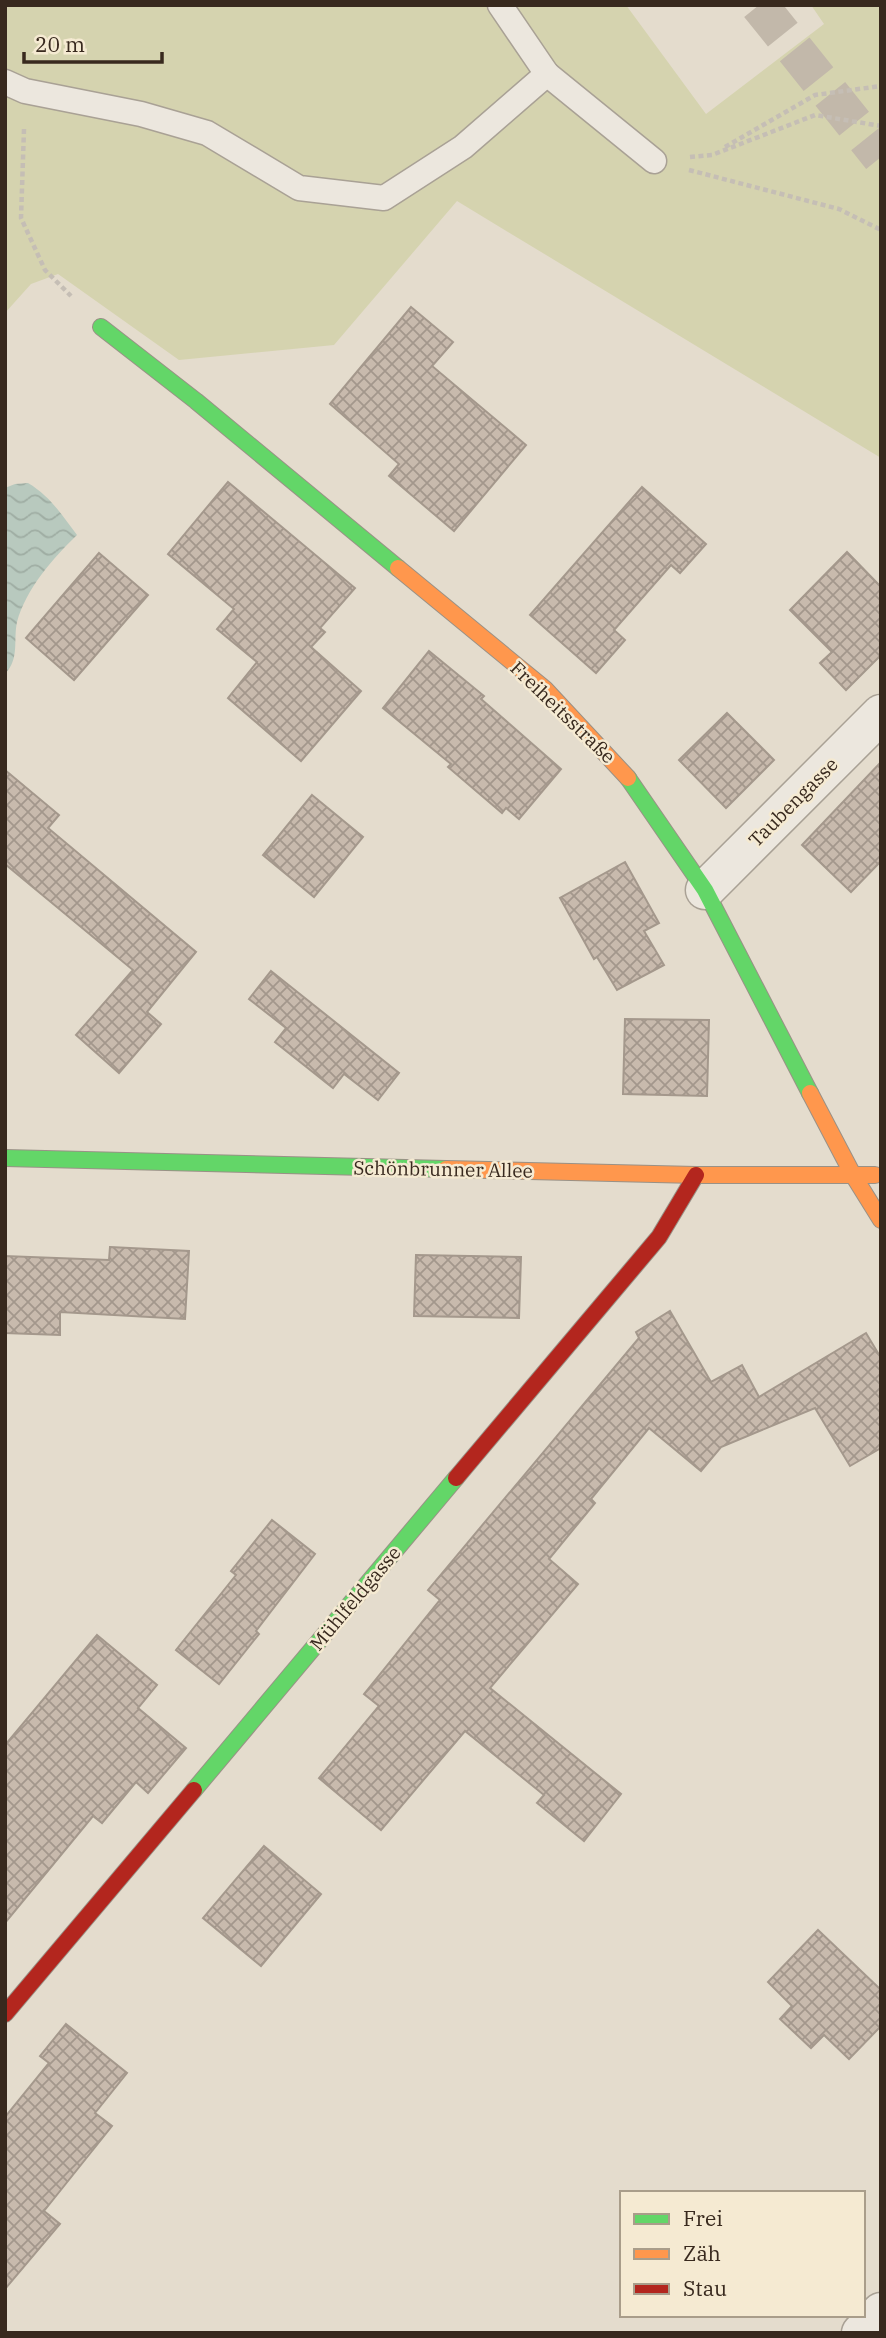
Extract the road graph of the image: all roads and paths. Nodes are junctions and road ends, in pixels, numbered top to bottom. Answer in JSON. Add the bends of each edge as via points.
{"nodes":[{"id":1,"x":500,"y":5,"type":"edge"},
{"id":2,"x":547,"y":74,"type":"junction"},
{"id":3,"x":15,"y":86,"type":"edge"},
{"id":4,"x":881,"y":86,"type":"edge"},
{"id":5,"x":881,"y":126,"type":"edge"},
{"id":6,"x":712,"y":155,"type":"junction"},
{"id":7,"x":654,"y":161,"type":"junction"},
{"id":8,"x":881,"y":230,"type":"edge"},
{"id":9,"x":101,"y":327,"type":"joint"},
{"id":10,"x":881,"y":715,"type":"edge"},
{"id":11,"x":705,"y":890,"type":"junction"},
{"id":12,"x":5,"y":1158,"type":"edge"},
{"id":13,"x":696,"y":1175,"type":"junction"},
{"id":14,"x":853,"y":1175,"type":"junction"},
{"id":15,"x":881,"y":1175,"type":"edge"},
{"id":16,"x":881,"y":1220,"type":"edge"},
{"id":17,"x":5,"y":2014,"type":"edge"},
{"id":18,"x":881,"y":2312,"type":"edge"},
{"id":19,"x":861,"y":2333,"type":"edge"}],
"edges":[{"from":1,"to":2,"type":"lane"},
{"from":2,"to":3,"type":"lane","via":[[463,147],[384,198],[299,188],[207,133]]},
{"from":2,"to":7,"type":"lane"},
{"from":3,"to":9,"type":"path","via":[[21,218],[45,270]]},
{"from":4,"to":6,"type":"path","via":[[815,95]]},
{"from":5,"to":6,"type":"path","via":[[815,115]]},
{"from":6,"to":7,"type":"path"},
{"from":7,"to":8,"type":"path","via":[[839,209]]},
{"from":9,"to":11,"type":"street","name":"Freiheitsstraße","via":[[545,689],[622,769]]},
{"from":10,"to":11,"type":"street","name":"Taubengasse"},
{"from":11,"to":14,"type":"street","name":"Freiheitsstraße"},
{"from":12,"to":13,"type":"street","name":"Schönbrunner Allee"},
{"from":13,"to":14,"type":"street","name":"Schönbrunner Allee"},
{"from":13,"to":17,"type":"street","name":"Mühlfeldgasse","via":[[659,1237]]},
{"from":14,"to":15,"type":"street","name":"Schönbrunner Allee"},
{"from":14,"to":16,"type":"street","name":"Freiheitsstraße"},
{"from":18,"to":19,"type":"street"}]}
